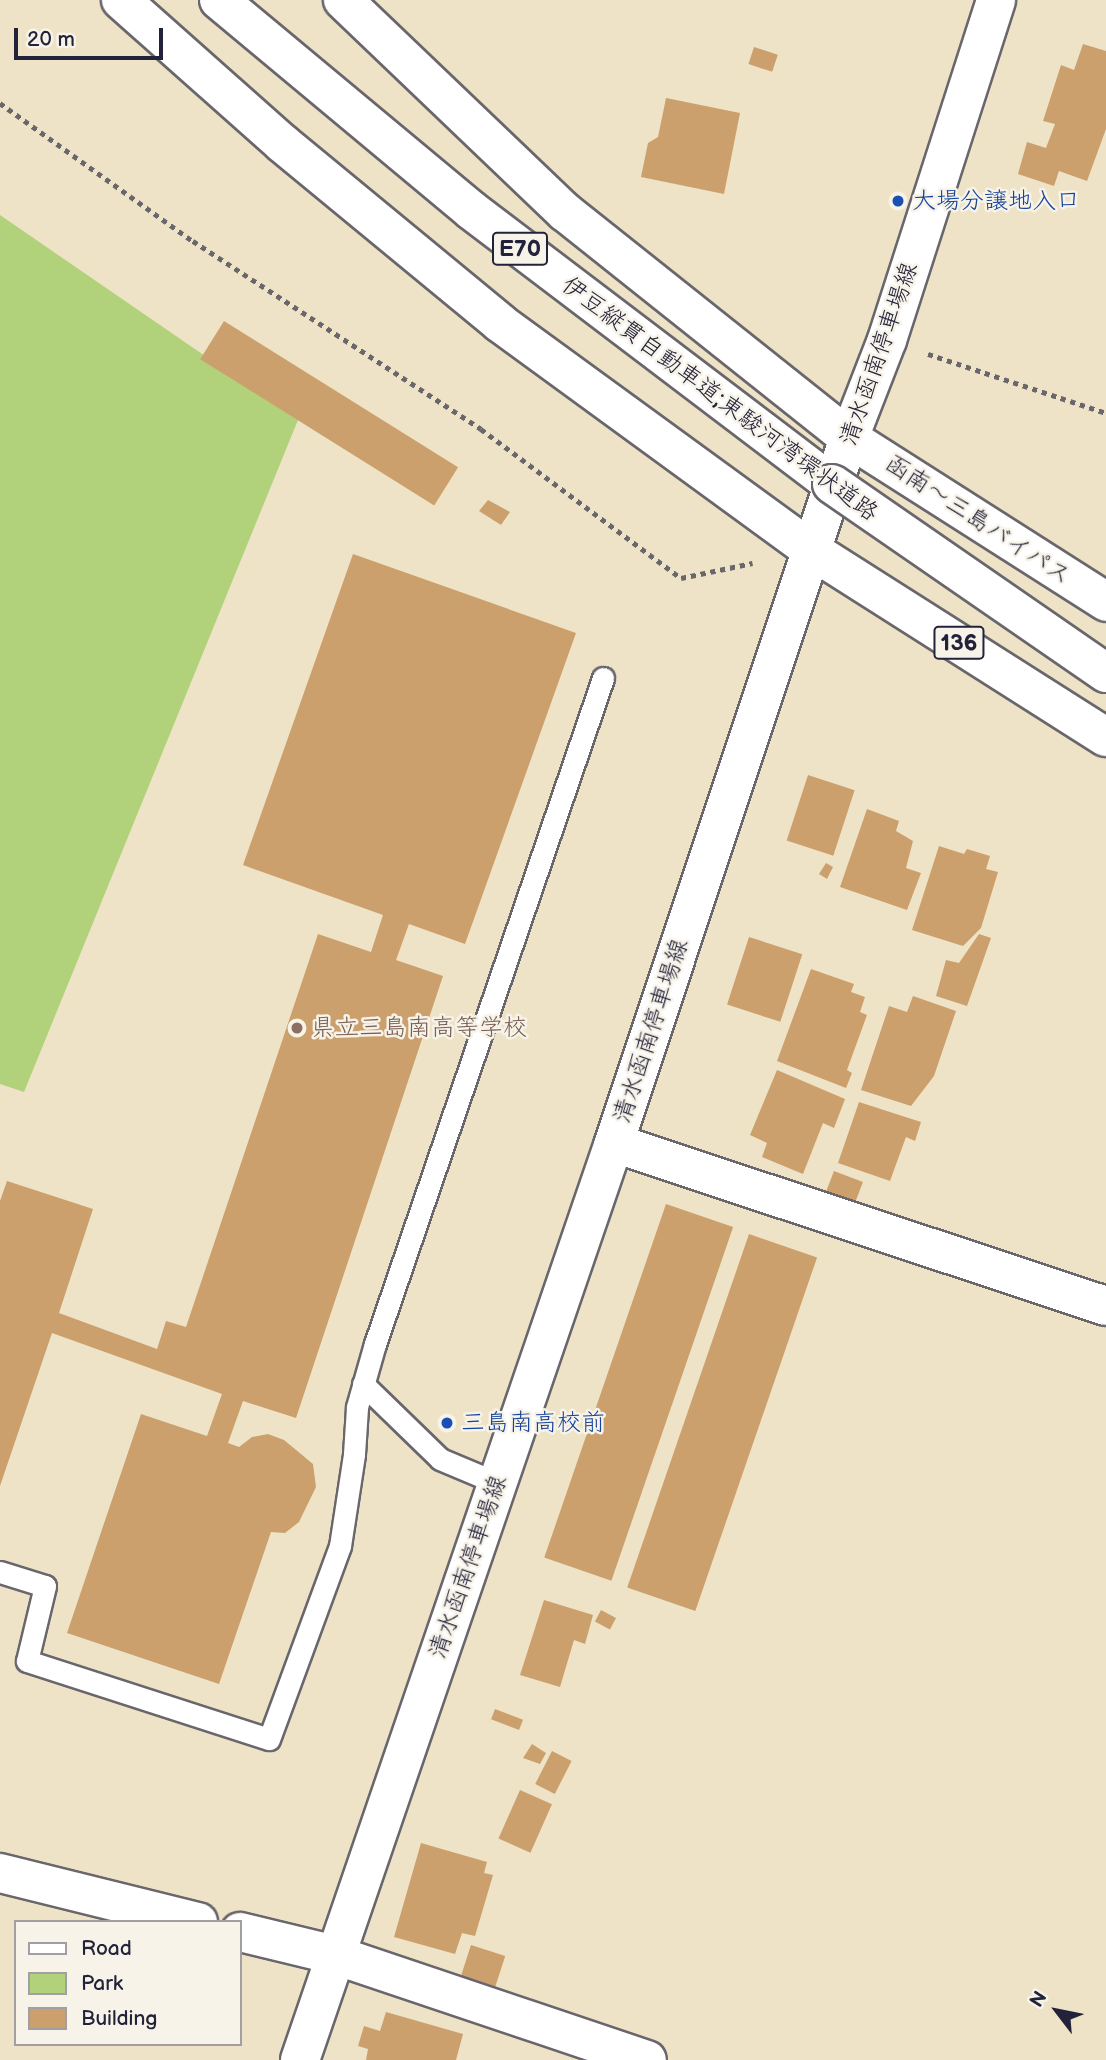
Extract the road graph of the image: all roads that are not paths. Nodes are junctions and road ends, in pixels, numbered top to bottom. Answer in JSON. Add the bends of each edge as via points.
{"nodes":[{"id":1,"x":121,"y":0,"type":"edge"},
{"id":2,"x":219,"y":0,"type":"edge"},
{"id":3,"x":343,"y":0,"type":"edge"},
{"id":4,"x":996,"y":0,"type":"edge"},
{"id":5,"x":849,"y":438,"type":"junction"},
{"id":6,"x":811,"y":550,"type":"junction"},
{"id":7,"x":1106,"y":602,"type":"edge"},
{"id":8,"x":1106,"y":673,"type":"edge"},
{"id":9,"x":603,"y":678,"type":"dead end"},
{"id":10,"x":1106,"y":737,"type":"edge"},
{"id":11,"x":614,"y":1143,"type":"junction"},
{"id":12,"x":1106,"y":1306,"type":"edge"},
{"id":13,"x":363,"y":1384,"type":"junction"},
{"id":14,"x":497,"y":1483,"type":"junction"},
{"id":15,"x":0,"y":1572,"type":"edge"},
{"id":16,"x":0,"y":1873,"type":"edge"},
{"id":17,"x":190,"y":1920,"type":"edge"},
{"id":18,"x":242,"y":1932,"type":"edge"},
{"id":19,"x":335,"y":1955,"type":"junction"},
{"id":20,"x":300,"y":2060,"type":"edge"},
{"id":21,"x":647,"y":2060,"type":"edge"}],
"edges":[{"from":1,"to":6,"type":"main road","via":[[282,143],[500,323]]},
{"from":2,"to":8,"type":"main road","name":"伊豆縦貫自動車道;東駿河湾環状道路","number":"E70","bridge":true,"via":[[471,211],[624,330],[844,493]]},
{"from":3,"to":5,"type":"main road","name":"函南～三島バイパス","via":[[565,212]]},
{"from":4,"to":5,"type":"main road","name":"清水函南停車場線","via":[[887,341]]},
{"from":5,"to":6,"type":"main road","name":"清水函南停車場線"},
{"from":5,"to":7,"type":"main road","name":"函南～三島バイパス"},
{"from":6,"to":10,"type":"main road","number":"136"},
{"from":6,"to":11,"type":"main road","name":"清水函南停車場線"},
{"from":9,"to":13,"type":"lane"},
{"from":11,"to":12,"type":"main road"},
{"from":11,"to":14,"type":"main road","name":"清水函南停車場線"},
{"from":13,"to":14,"type":"lane","via":[[440,1459]]},
{"from":13,"to":15,"type":"lane","via":[[340,1546],[269,1739],[26,1661],[45,1586]]},
{"from":14,"to":19,"type":"main road","name":"清水函南停車場線"},
{"from":16,"to":17,"type":"main road"},
{"from":18,"to":19,"type":"main road"},
{"from":19,"to":20,"type":"main road","name":"清水函南停車場線"},
{"from":19,"to":21,"type":"main road"}]}
